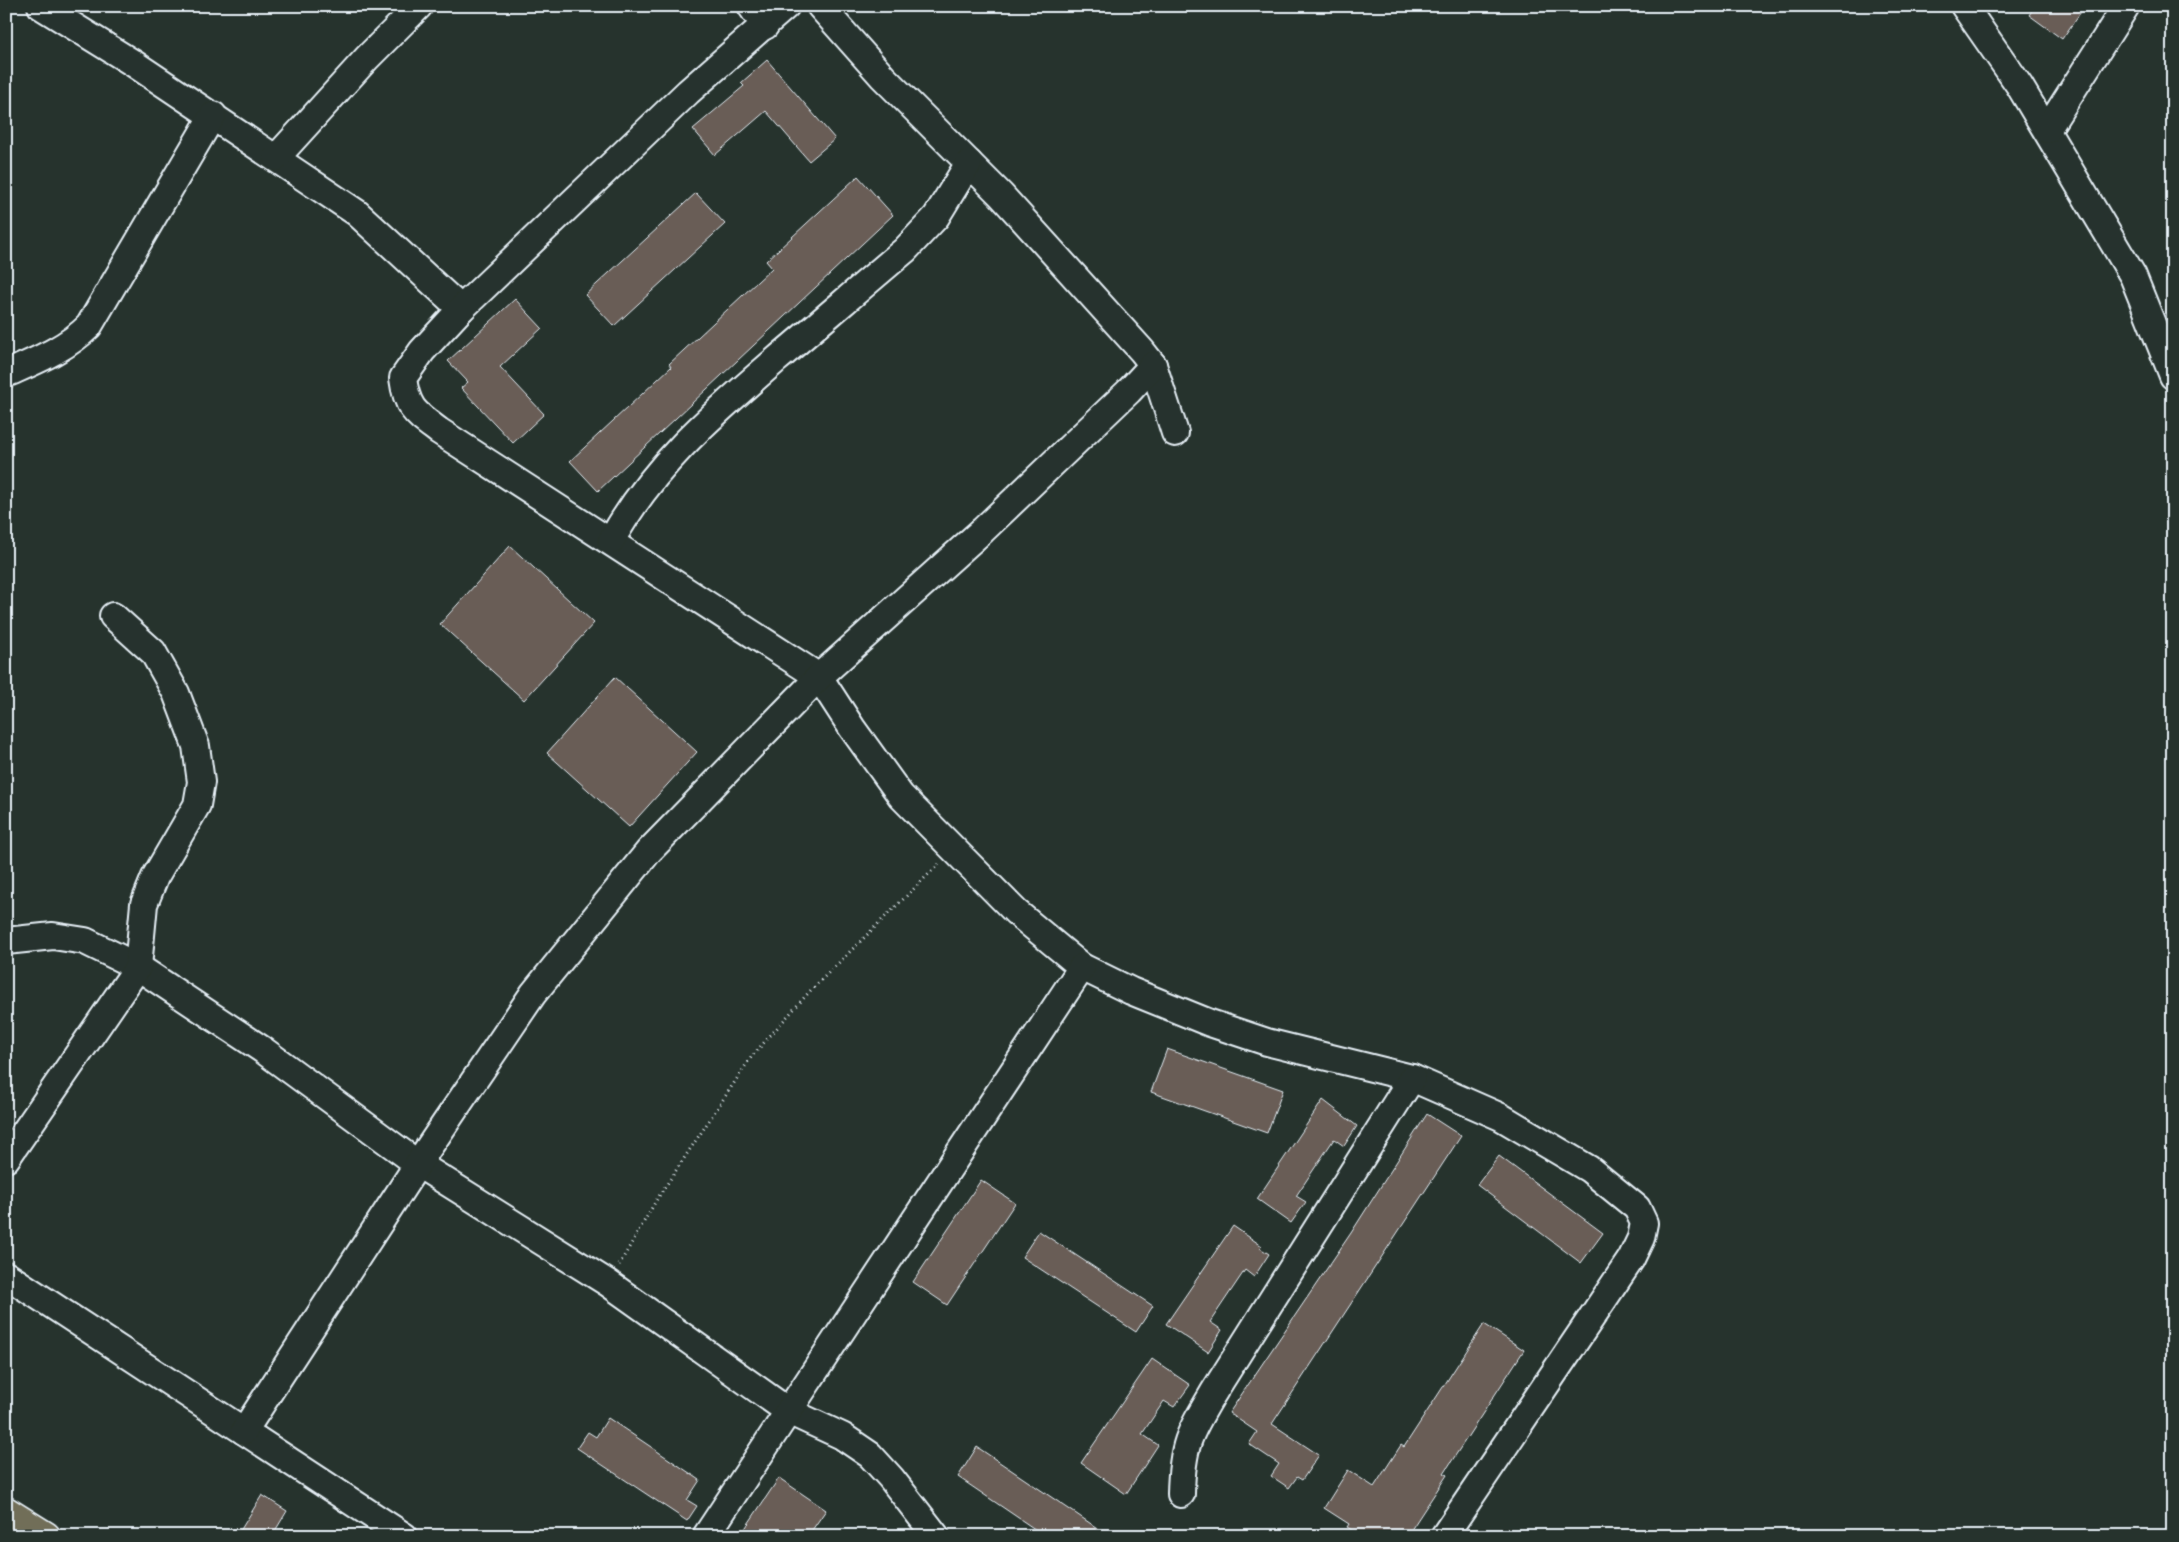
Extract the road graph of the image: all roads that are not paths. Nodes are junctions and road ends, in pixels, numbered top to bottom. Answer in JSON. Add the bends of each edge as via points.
{"nodes":[{"id":1,"x":41,"y":6,"type":"edge"},
{"id":2,"x":419,"y":6,"type":"edge"},
{"id":3,"x":786,"y":6,"type":"edge"},
{"id":4,"x":820,"y":6,"type":"edge"},
{"id":5,"x":1964,"y":6,"type":"edge"},
{"id":6,"x":2126,"y":6,"type":"edge"},
{"id":7,"x":758,"y":16,"type":"edge"},
{"id":8,"x":212,"y":115,"type":"junction"},
{"id":9,"x":2047,"y":130,"type":"junction"},
{"id":10,"x":276,"y":158,"type":"junction"},
{"id":11,"x":969,"y":163,"type":"junction"},
{"id":12,"x":461,"y":309,"type":"junction"},
{"id":13,"x":1153,"y":365,"type":"junction"},
{"id":14,"x":6,"y":374,"type":"edge"},
{"id":15,"x":2173,"y":376,"type":"edge"},
{"id":16,"x":1175,"y":433,"type":"dead end"},
{"id":17,"x":611,"y":541,"type":"junction"},
{"id":18,"x":113,"y":616,"type":"dead end"},
{"id":19,"x":819,"y":677,"type":"junction"},
{"id":20,"x":6,"y":941,"type":"edge"},
{"id":21,"x":138,"y":967,"type":"junction"},
{"id":22,"x":1082,"y":967,"type":"junction"},
{"id":23,"x":1412,"y":1078,"type":"junction"},
{"id":24,"x":6,"y":1159,"type":"edge"},
{"id":25,"x":418,"y":1164,"type":"junction"},
{"id":26,"x":6,"y":1275,"type":"edge"},
{"id":27,"x":788,"y":1411,"type":"junction"},
{"id":28,"x":244,"y":1431,"type":"junction"},
{"id":29,"x":1182,"y":1494,"type":"dead end"},
{"id":30,"x":6,"y":1510,"type":"edge"},
{"id":31,"x":46,"y":1536,"type":"edge"},
{"id":32,"x":404,"y":1536,"type":"edge"},
{"id":33,"x":706,"y":1536,"type":"edge"},
{"id":34,"x":936,"y":1536,"type":"edge"},
{"id":35,"x":1444,"y":1536,"type":"edge"}],
"edges":[{"from":1,"to":8,"type":"street"},
{"from":2,"to":10,"type":"street"},
{"from":3,"to":7,"type":"street"},
{"from":4,"to":11,"type":"street","via":[[883,77]]},
{"from":5,"to":9,"type":"street"},
{"from":6,"to":9,"type":"street"},
{"from":7,"to":12,"type":"street","via":[[688,92]]},
{"from":8,"to":10,"type":"street"},
{"from":8,"to":14,"type":"street","via":[[89,326],[77,338],[51,354]]},
{"from":9,"to":15,"type":"street","via":[[2133,276]]},
{"from":10,"to":12,"type":"street","via":[[357,213]]},
{"from":11,"to":13,"type":"street","via":[[1001,194]]},
{"from":11,"to":17,"type":"street","via":[[936,218],[905,250],[688,439],[652,478]]},
{"from":12,"to":17,"type":"street","via":[[422,351],[404,378],[406,399],[417,414],[439,431]]},
{"from":13,"to":16,"type":"street"},
{"from":13,"to":19,"type":"street","via":[[983,530]]},
{"from":17,"to":19,"type":"street"},
{"from":18,"to":21,"type":"street","via":[[153,652],[176,693],[196,746],[201,782],[197,806],[155,877],[144,904]]},
{"from":19,"to":22,"type":"street","via":[[901,796],[1016,912]]},
{"from":19,"to":25,"type":"street","via":[[649,851],[533,994]]},
{"from":20,"to":21,"type":"street","via":[[53,936],[85,941]]},
{"from":21,"to":24,"type":"street"},
{"from":21,"to":25,"type":"street","via":[[263,1050]]},
{"from":22,"to":23,"type":"street","via":[[1131,991],[1218,1026],[1267,1042]]},
{"from":22,"to":27,"type":"street"},
{"from":23,"to":29,"type":"street","via":[[1189,1435],[1184,1452]]},
{"from":23,"to":35,"type":"street","via":[[1501,1117],[1589,1169],[1636,1208],[1644,1223],[1632,1259]]},
{"from":25,"to":27,"type":"street","via":[[608,1283]]},
{"from":25,"to":28,"type":"street"},
{"from":26,"to":28,"type":"street"},
{"from":27,"to":33,"type":"street"},
{"from":27,"to":34,"type":"street","via":[[842,1436],[870,1456]]},
{"from":28,"to":32,"type":"street"},
{"from":30,"to":31,"type":"main road"}]}
